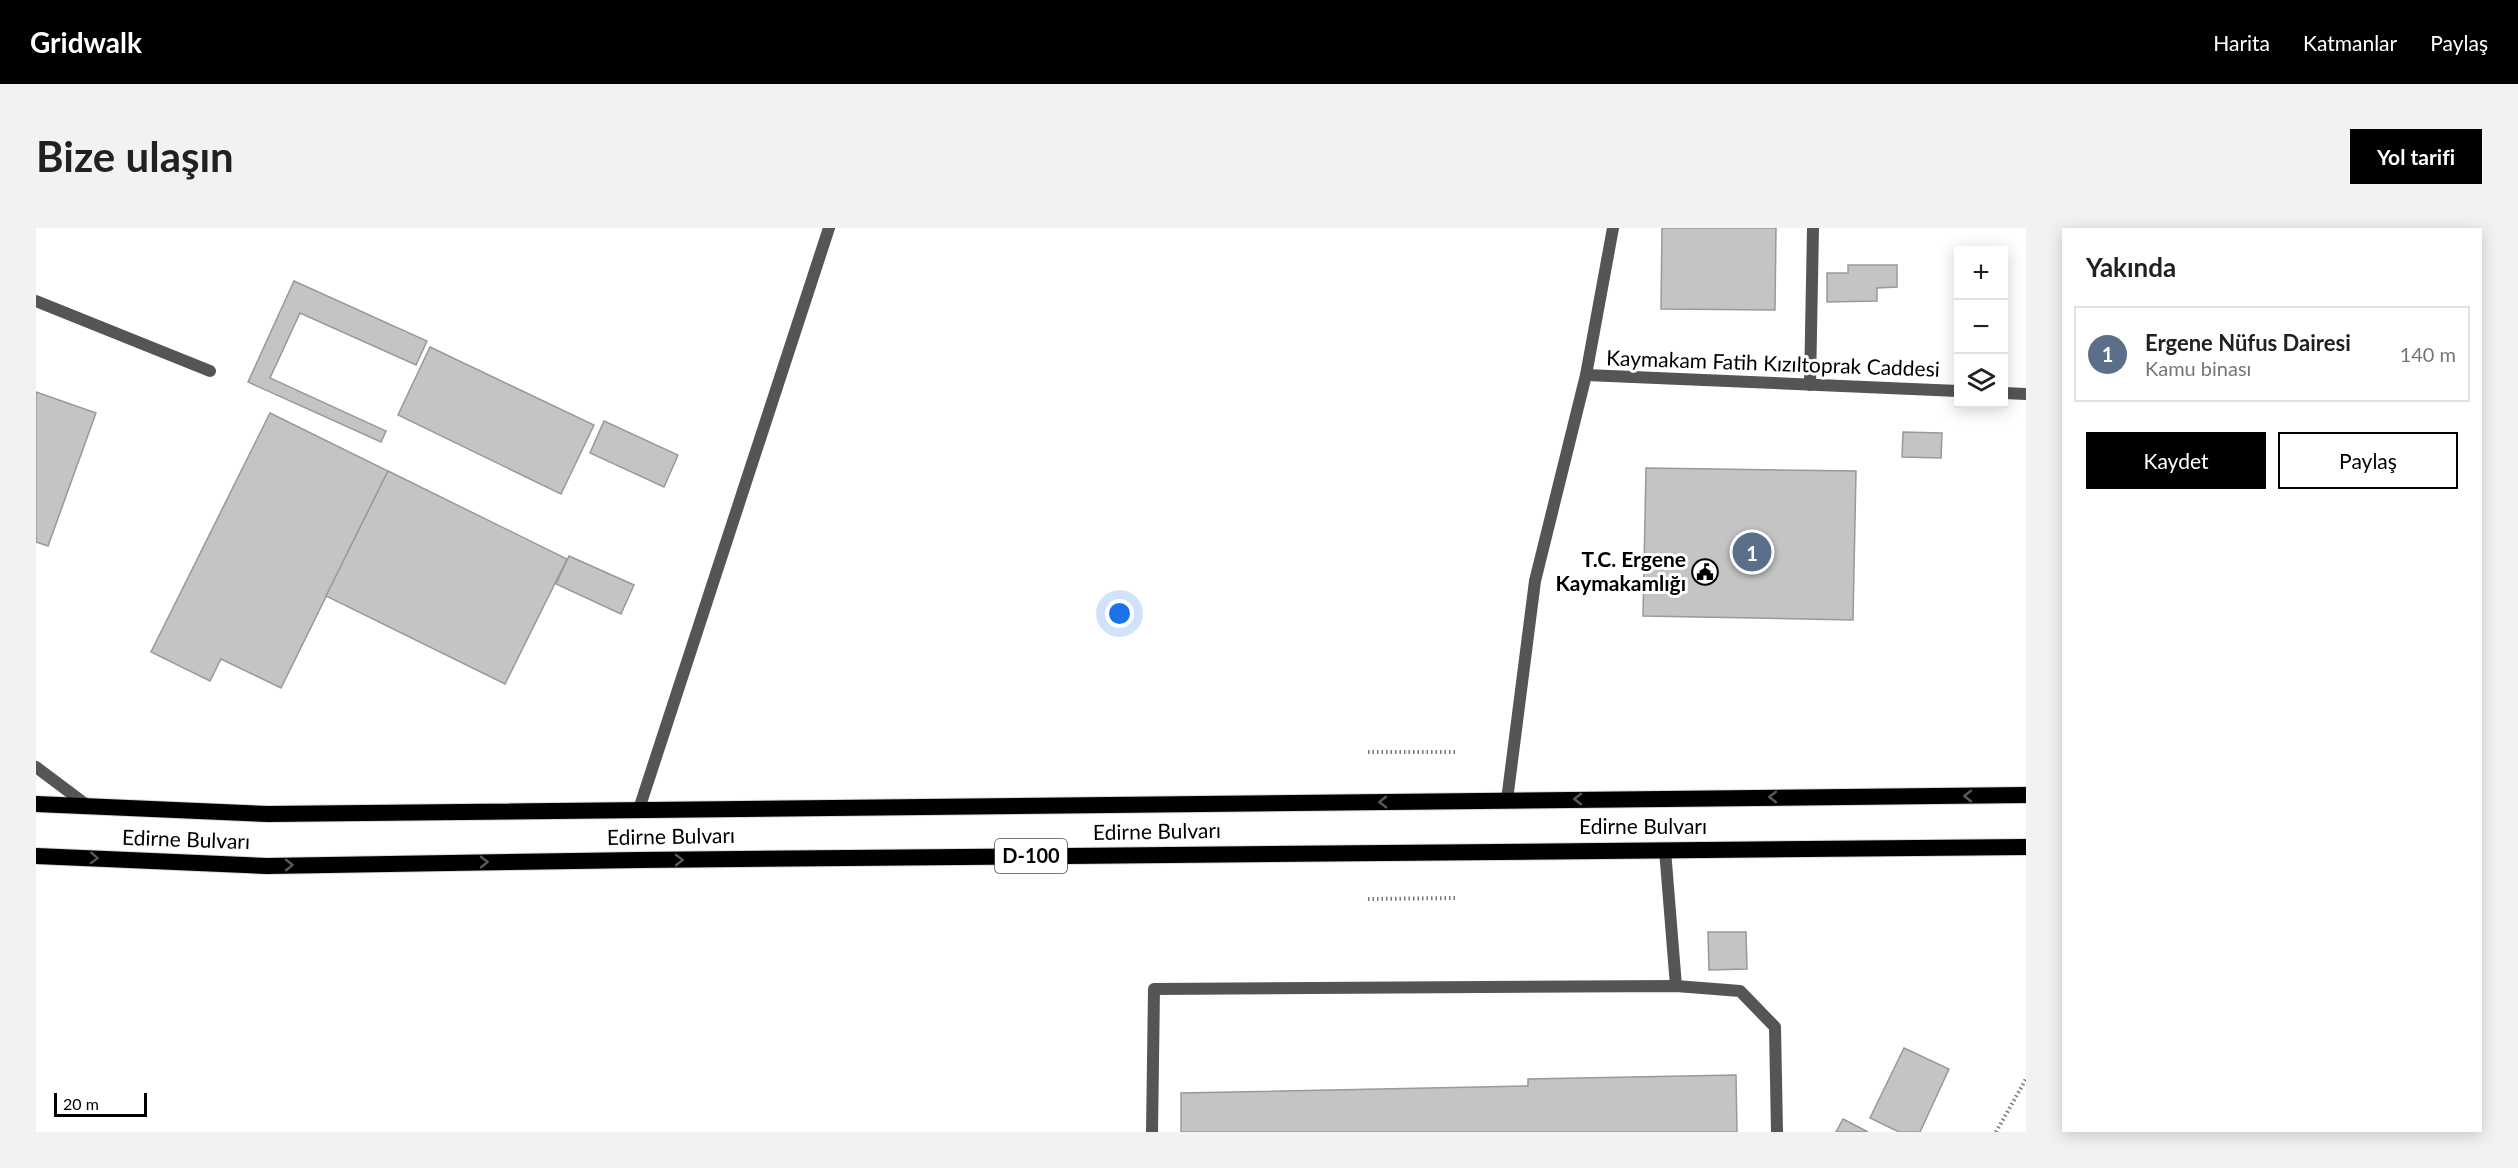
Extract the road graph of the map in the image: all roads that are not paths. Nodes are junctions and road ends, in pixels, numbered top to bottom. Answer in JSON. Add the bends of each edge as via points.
{"nodes":[{"id":1,"x":829,"y":228,"type":"edge"},
{"id":2,"x":1613,"y":228,"type":"edge"},
{"id":3,"x":1813,"y":228,"type":"edge"},
{"id":4,"x":36,"y":301,"type":"edge"},
{"id":5,"x":210,"y":371,"type":"dead end"},
{"id":6,"x":1586,"y":375,"type":"junction"},
{"id":7,"x":1810,"y":385,"type":"junction"},
{"id":8,"x":1954,"y":391,"type":"edge"},
{"id":9,"x":2008,"y":393,"type":"edge"},
{"id":10,"x":2026,"y":394,"type":"edge"},
{"id":11,"x":36,"y":767,"type":"edge"},
{"id":12,"x":2026,"y":795,"type":"edge"},
{"id":13,"x":1507,"y":800,"type":"junction"},
{"id":14,"x":36,"y":804,"type":"edge"},
{"id":15,"x":89,"y":807,"type":"junction"},
{"id":16,"x":639,"y":808,"type":"junction"},
{"id":17,"x":2026,"y":847,"type":"edge"},
{"id":18,"x":1665,"y":850,"type":"junction"},
{"id":19,"x":36,"y":856,"type":"edge"},
{"id":20,"x":1676,"y":986,"type":"junction"},
{"id":21,"x":1152,"y":1132,"type":"edge"},
{"id":22,"x":1777,"y":1132,"type":"edge"}],
"edges":[{"from":1,"to":16,"type":"street"},
{"from":2,"to":6,"type":"street"},
{"from":3,"to":7,"type":"street"},
{"from":4,"to":5,"type":"street"},
{"from":6,"to":7,"type":"street","name":"Kaymakam Fatih Kızıltoprak Caddesi"},
{"from":6,"to":13,"type":"street","via":[[1535,582]]},
{"from":7,"to":8,"type":"street","name":"Kaymakam Fatih Kızıltoprak Caddesi"},
{"from":9,"to":10,"type":"street"},
{"from":11,"to":15,"type":"street"},
{"from":12,"to":13,"type":"highway","name":"Edirne Bulvarı","one_way":true},
{"from":13,"to":16,"type":"highway","name":"Edirne Bulvarı","one_way":true},
{"from":14,"to":15,"type":"highway","name":"Edirne Bulvarı"},
{"from":15,"to":16,"type":"highway","name":"Edirne Bulvarı","via":[[268,814]]},
{"from":17,"to":18,"type":"highway","name":"Edirne Bulvarı","number":"D-100"},
{"from":19,"to":18,"type":"highway","name":"Edirne Bulvarı","number":"D-100","one_way":true,"via":[[267,866]]},
{"from":18,"to":20,"type":"street"},
{"from":20,"to":21,"type":"street","via":[[1154,989]]},
{"from":20,"to":22,"type":"street","via":[[1740,991],[1775,1027]]}]}
